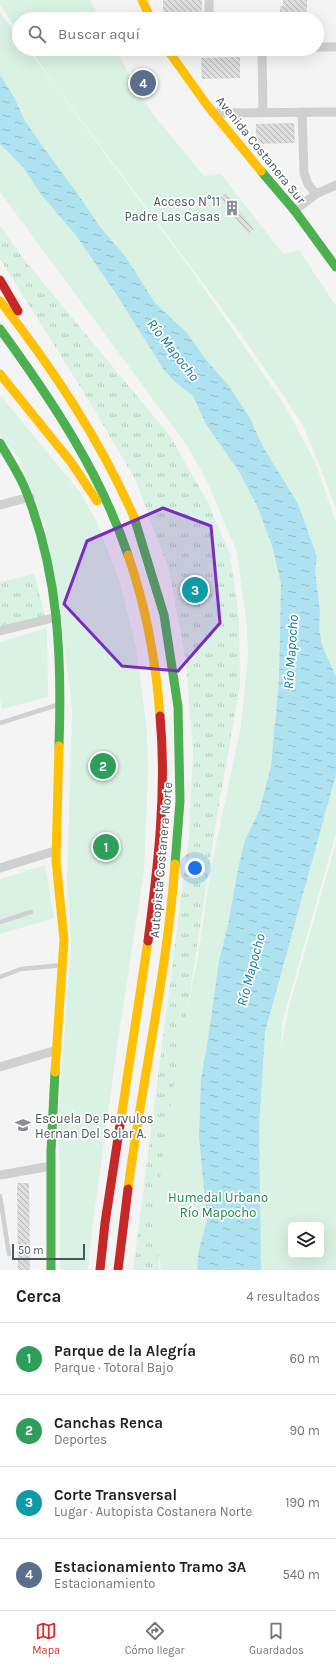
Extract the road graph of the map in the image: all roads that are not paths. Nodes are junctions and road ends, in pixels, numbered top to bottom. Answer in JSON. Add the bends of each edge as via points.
{"nodes":[{"id":1,"x":142,"y":0,"type":"edge"},
{"id":2,"x":208,"y":0,"type":"edge"},
{"id":3,"x":148,"y":12,"type":"edge"},
{"id":4,"x":209,"y":12,"type":"edge"},
{"id":5,"x":324,"y":47,"type":"edge"},
{"id":6,"x":336,"y":47,"type":"edge"},
{"id":7,"x":172,"y":56,"type":"edge"},
{"id":8,"x":262,"y":56,"type":"edge"},
{"id":9,"x":264,"y":112,"type":"junction"},
{"id":10,"x":302,"y":112,"type":"junction"},
{"id":11,"x":336,"y":112,"type":"edge"},
{"id":12,"x":213,"y":113,"type":"junction"},
{"id":13,"x":336,"y":185,"type":"edge"},
{"id":14,"x":316,"y":194,"type":"junction"},
{"id":15,"x":294,"y":211,"type":"junction"},
{"id":16,"x":336,"y":267,"type":"edge"},
{"id":17,"x":0,"y":280,"type":"edge"},
{"id":18,"x":0,"y":301,"type":"edge"},
{"id":19,"x":0,"y":329,"type":"edge"},
{"id":20,"x":42,"y":356,"type":"junction"},
{"id":21,"x":0,"y":374,"type":"edge"},
{"id":22,"x":0,"y":443,"type":"edge"},
{"id":23,"x":30,"y":497,"type":"junction"},
{"id":24,"x":0,"y":505,"type":"edge"},
{"id":25,"x":129,"y":556,"type":"junction"},
{"id":26,"x":57,"y":617,"type":"junction"},
{"id":27,"x":0,"y":631,"type":"edge"},
{"id":28,"x":62,"y":704,"type":"junction"},
{"id":29,"x":0,"y":722,"type":"edge"},
{"id":30,"x":56,"y":851,"type":"junction"},
{"id":31,"x":0,"y":868,"type":"edge"},
{"id":32,"x":31,"y":912,"type":"dead end"},
{"id":33,"x":0,"y":922,"type":"edge"},
{"id":34,"x":63,"y":965,"type":"junction"},
{"id":35,"x":0,"y":977,"type":"edge"},
{"id":36,"x":58,"y":1050,"type":"junction"},
{"id":37,"x":0,"y":1067,"type":"edge"},
{"id":38,"x":51,"y":1166,"type":"junction"},
{"id":39,"x":0,"y":1175,"type":"edge"},
{"id":40,"x":0,"y":1196,"type":"edge"},
{"id":41,"x":9,"y":1254,"type":"dead end"},
{"id":42,"x":51,"y":1270,"type":"edge"},
{"id":43,"x":100,"y":1270,"type":"edge"},
{"id":44,"x":118,"y":1270,"type":"edge"}],
"edges":[{"from":1,"to":3,"type":"main road"},
{"from":2,"to":4,"type":"street"},
{"from":5,"to":6,"type":"street"},
{"from":7,"to":12,"type":"main road","name":"Avenida Costanera Sur"},
{"from":8,"to":9,"type":"street"},
{"from":9,"to":10,"type":"street"},
{"from":9,"to":12,"type":"street"},
{"from":10,"to":11,"type":"street"},
{"from":10,"to":14,"type":"street","via":[[304,173]]},
{"from":12,"to":15,"type":"main road","name":"Avenida Costanera Sur"},
{"from":13,"to":14,"type":"street"},
{"from":14,"to":15,"type":"street"},
{"from":15,"to":16,"type":"main road","name":"Avenida Costanera Sur"},
{"from":17,"to":20,"type":"main road"},
{"from":18,"to":20,"type":"main road","name":"Autopista Costanera Norte"},
{"from":19,"to":25,"type":"main road","name":"Autopista Costanera Norte","via":[[80,446],[113,514]]},
{"from":20,"to":44,"type":"main road","name":"Autopista Costanera Norte","via":[[92,433],[115,475],[136,523],[164,614],[174,666],[179,713],[180,809],[172,895]]},
{"from":21,"to":25,"type":"main road","via":[[78,471]]},
{"from":22,"to":23,"type":"main road"},
{"from":23,"to":24,"type":"street"},
{"from":23,"to":26,"type":"main road","via":[[43,536]]},
{"from":25,"to":43,"type":"main road","name":"Autopista Costanera Norte","via":[[147,621],[158,680],[164,749],[162,810],[152,914]]},
{"from":26,"to":27,"type":"street"},
{"from":26,"to":28,"type":"main road"},
{"from":28,"to":29,"type":"lane"},
{"from":28,"to":30,"type":"main road"},
{"from":30,"to":31,"type":"street"},
{"from":30,"to":34,"type":"main road","via":[[64,934]]},
{"from":32,"to":33,"type":"lane"},
{"from":34,"to":35,"type":"lane","via":[[21,969]]},
{"from":34,"to":36,"type":"main road"},
{"from":36,"to":37,"type":"street"},
{"from":36,"to":38,"type":"main road","via":[[54,1080]]},
{"from":38,"to":39,"type":"street"},
{"from":38,"to":42,"type":"main road"},
{"from":40,"to":41,"type":"lane"}]}
